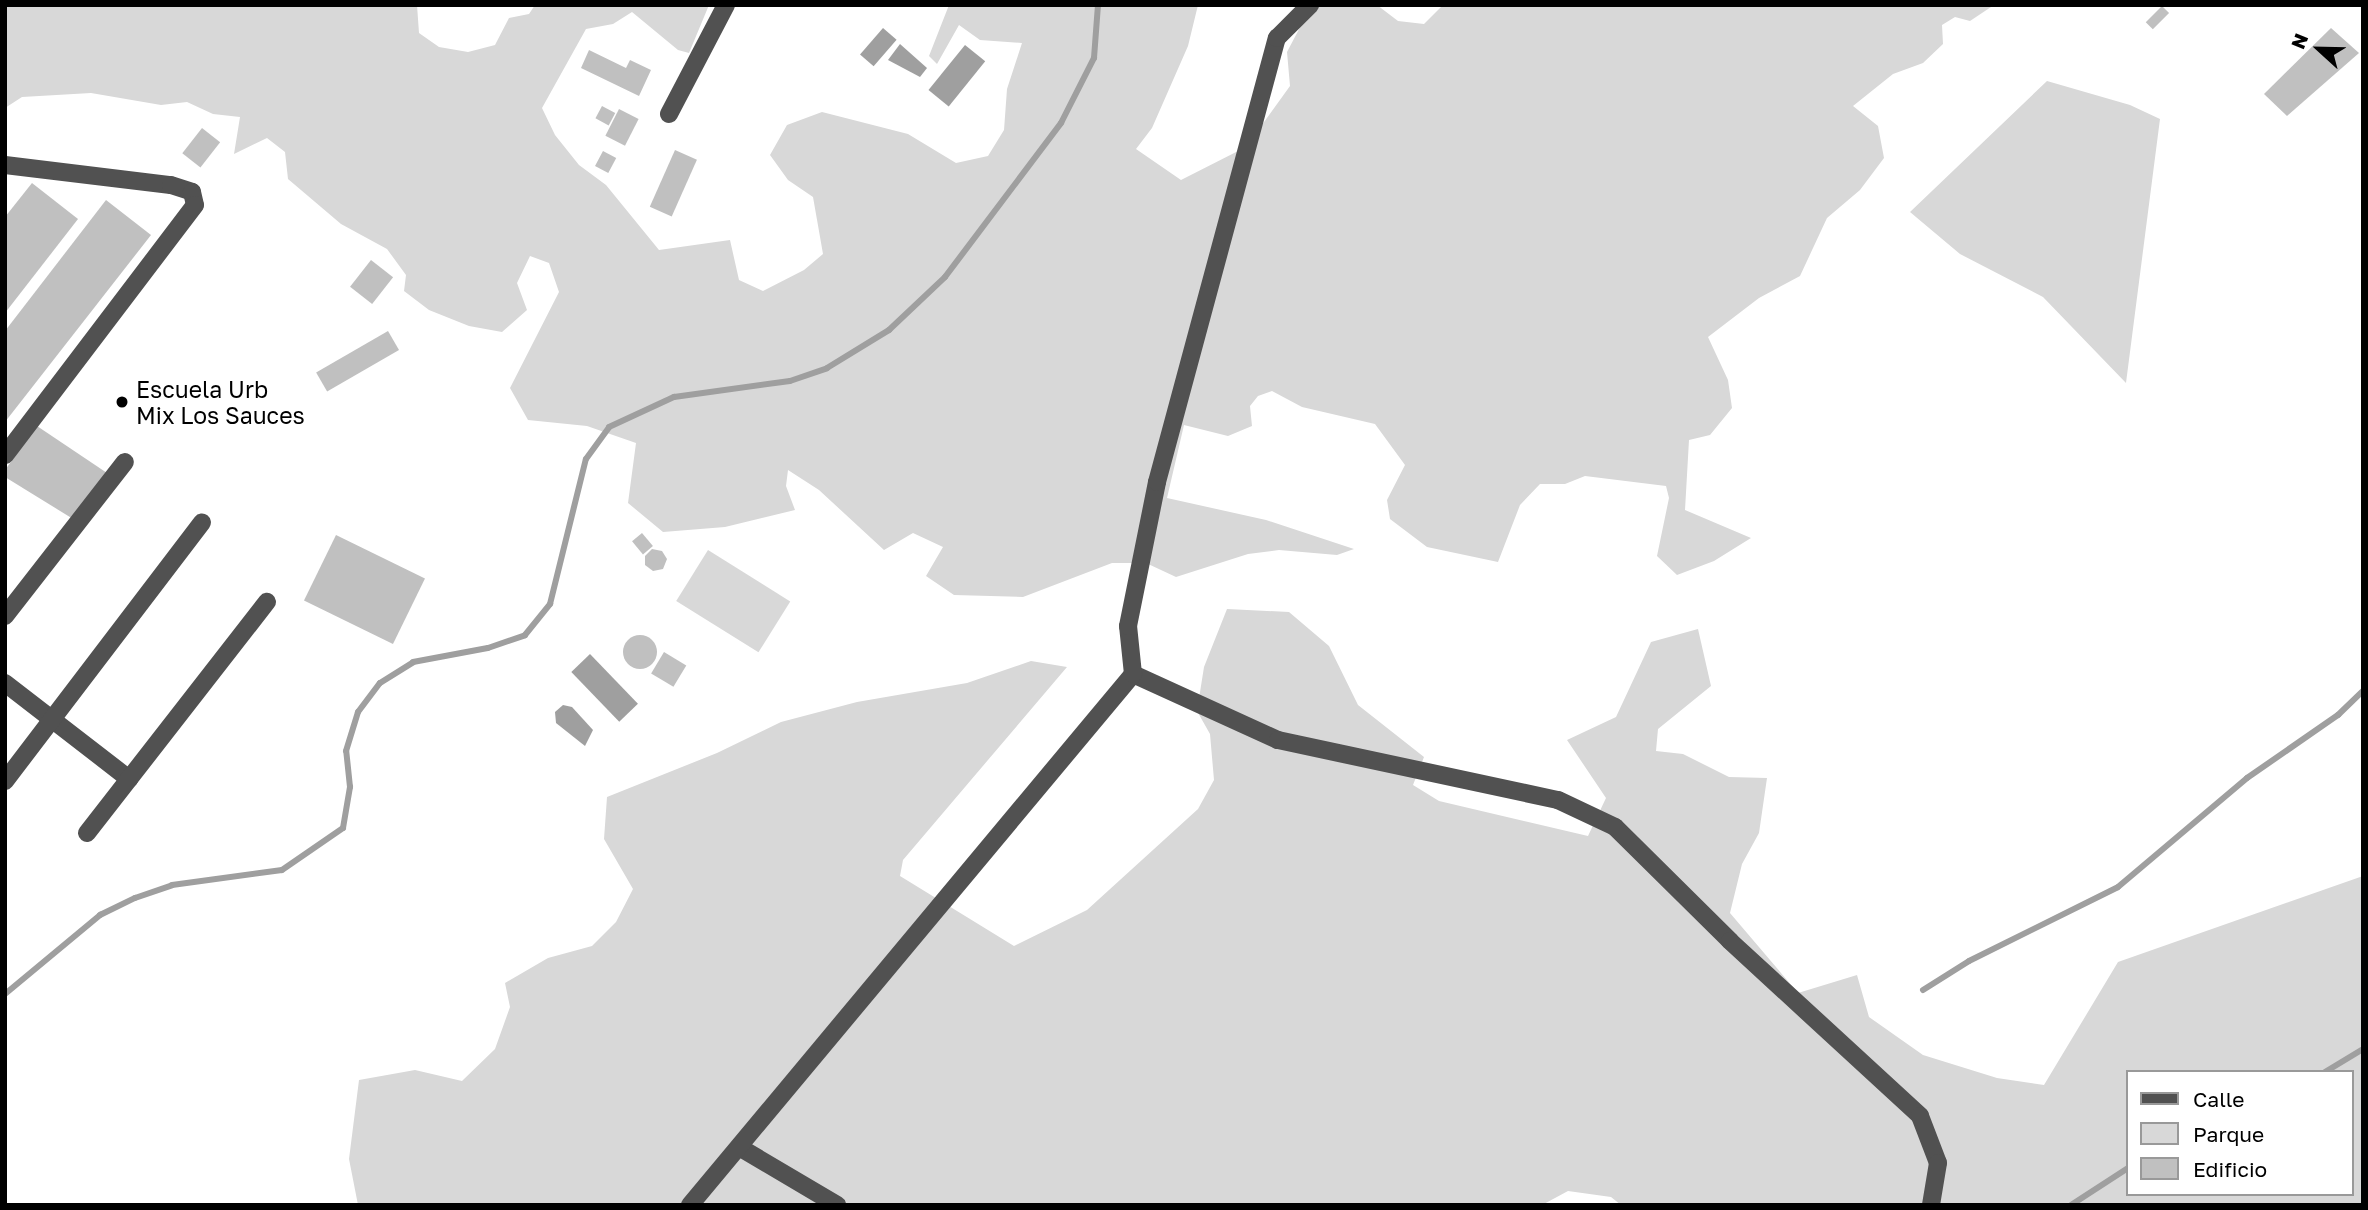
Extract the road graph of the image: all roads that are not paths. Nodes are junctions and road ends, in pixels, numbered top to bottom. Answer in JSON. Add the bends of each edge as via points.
{"nodes":[{"id":1,"x":726,"y":5,"type":"edge"},
{"id":2,"x":1310,"y":5,"type":"edge"},
{"id":3,"x":669,"y":114,"type":"dead end"},
{"id":4,"x":5,"y":165,"type":"edge"},
{"id":5,"x":5,"y":455,"type":"edge"},
{"id":6,"x":125,"y":462,"type":"dead end"},
{"id":7,"x":202,"y":522,"type":"dead end"},
{"id":8,"x":267,"y":602,"type":"dead end"},
{"id":9,"x":5,"y":616,"type":"edge"},
{"id":10,"x":1133,"y":674,"type":"junction"},
{"id":11,"x":5,"y":683,"type":"edge"},
{"id":12,"x":52,"y":720,"type":"junction"},
{"id":13,"x":129,"y":779,"type":"junction"},
{"id":14,"x":5,"y":781,"type":"edge"},
{"id":15,"x":87,"y":833,"type":"dead end"},
{"id":16,"x":738,"y":1147,"type":"junction"},
{"id":17,"x":690,"y":1205,"type":"edge"},
{"id":18,"x":837,"y":1205,"type":"edge"},
{"id":19,"x":1931,"y":1205,"type":"edge"}],
"edges":[{"from":1,"to":3,"type":"street"},
{"from":2,"to":10,"type":"street","via":[[1278,38],[1160,469],[1128,626]]},
{"from":4,"to":5,"type":"street","via":[[171,185],[192,192],[195,205]]},
{"from":6,"to":9,"type":"street"},
{"from":7,"to":12,"type":"street"},
{"from":8,"to":13,"type":"street"},
{"from":10,"to":16,"type":"street"},
{"from":10,"to":19,"type":"street","via":[[1278,740],[1558,800],[1615,827],[1730,941],[1920,1116],[1938,1163]]},
{"from":11,"to":12,"type":"street"},
{"from":12,"to":13,"type":"street"},
{"from":12,"to":14,"type":"street"},
{"from":13,"to":15,"type":"street"},
{"from":16,"to":17,"type":"street"},
{"from":16,"to":18,"type":"street"}]}
